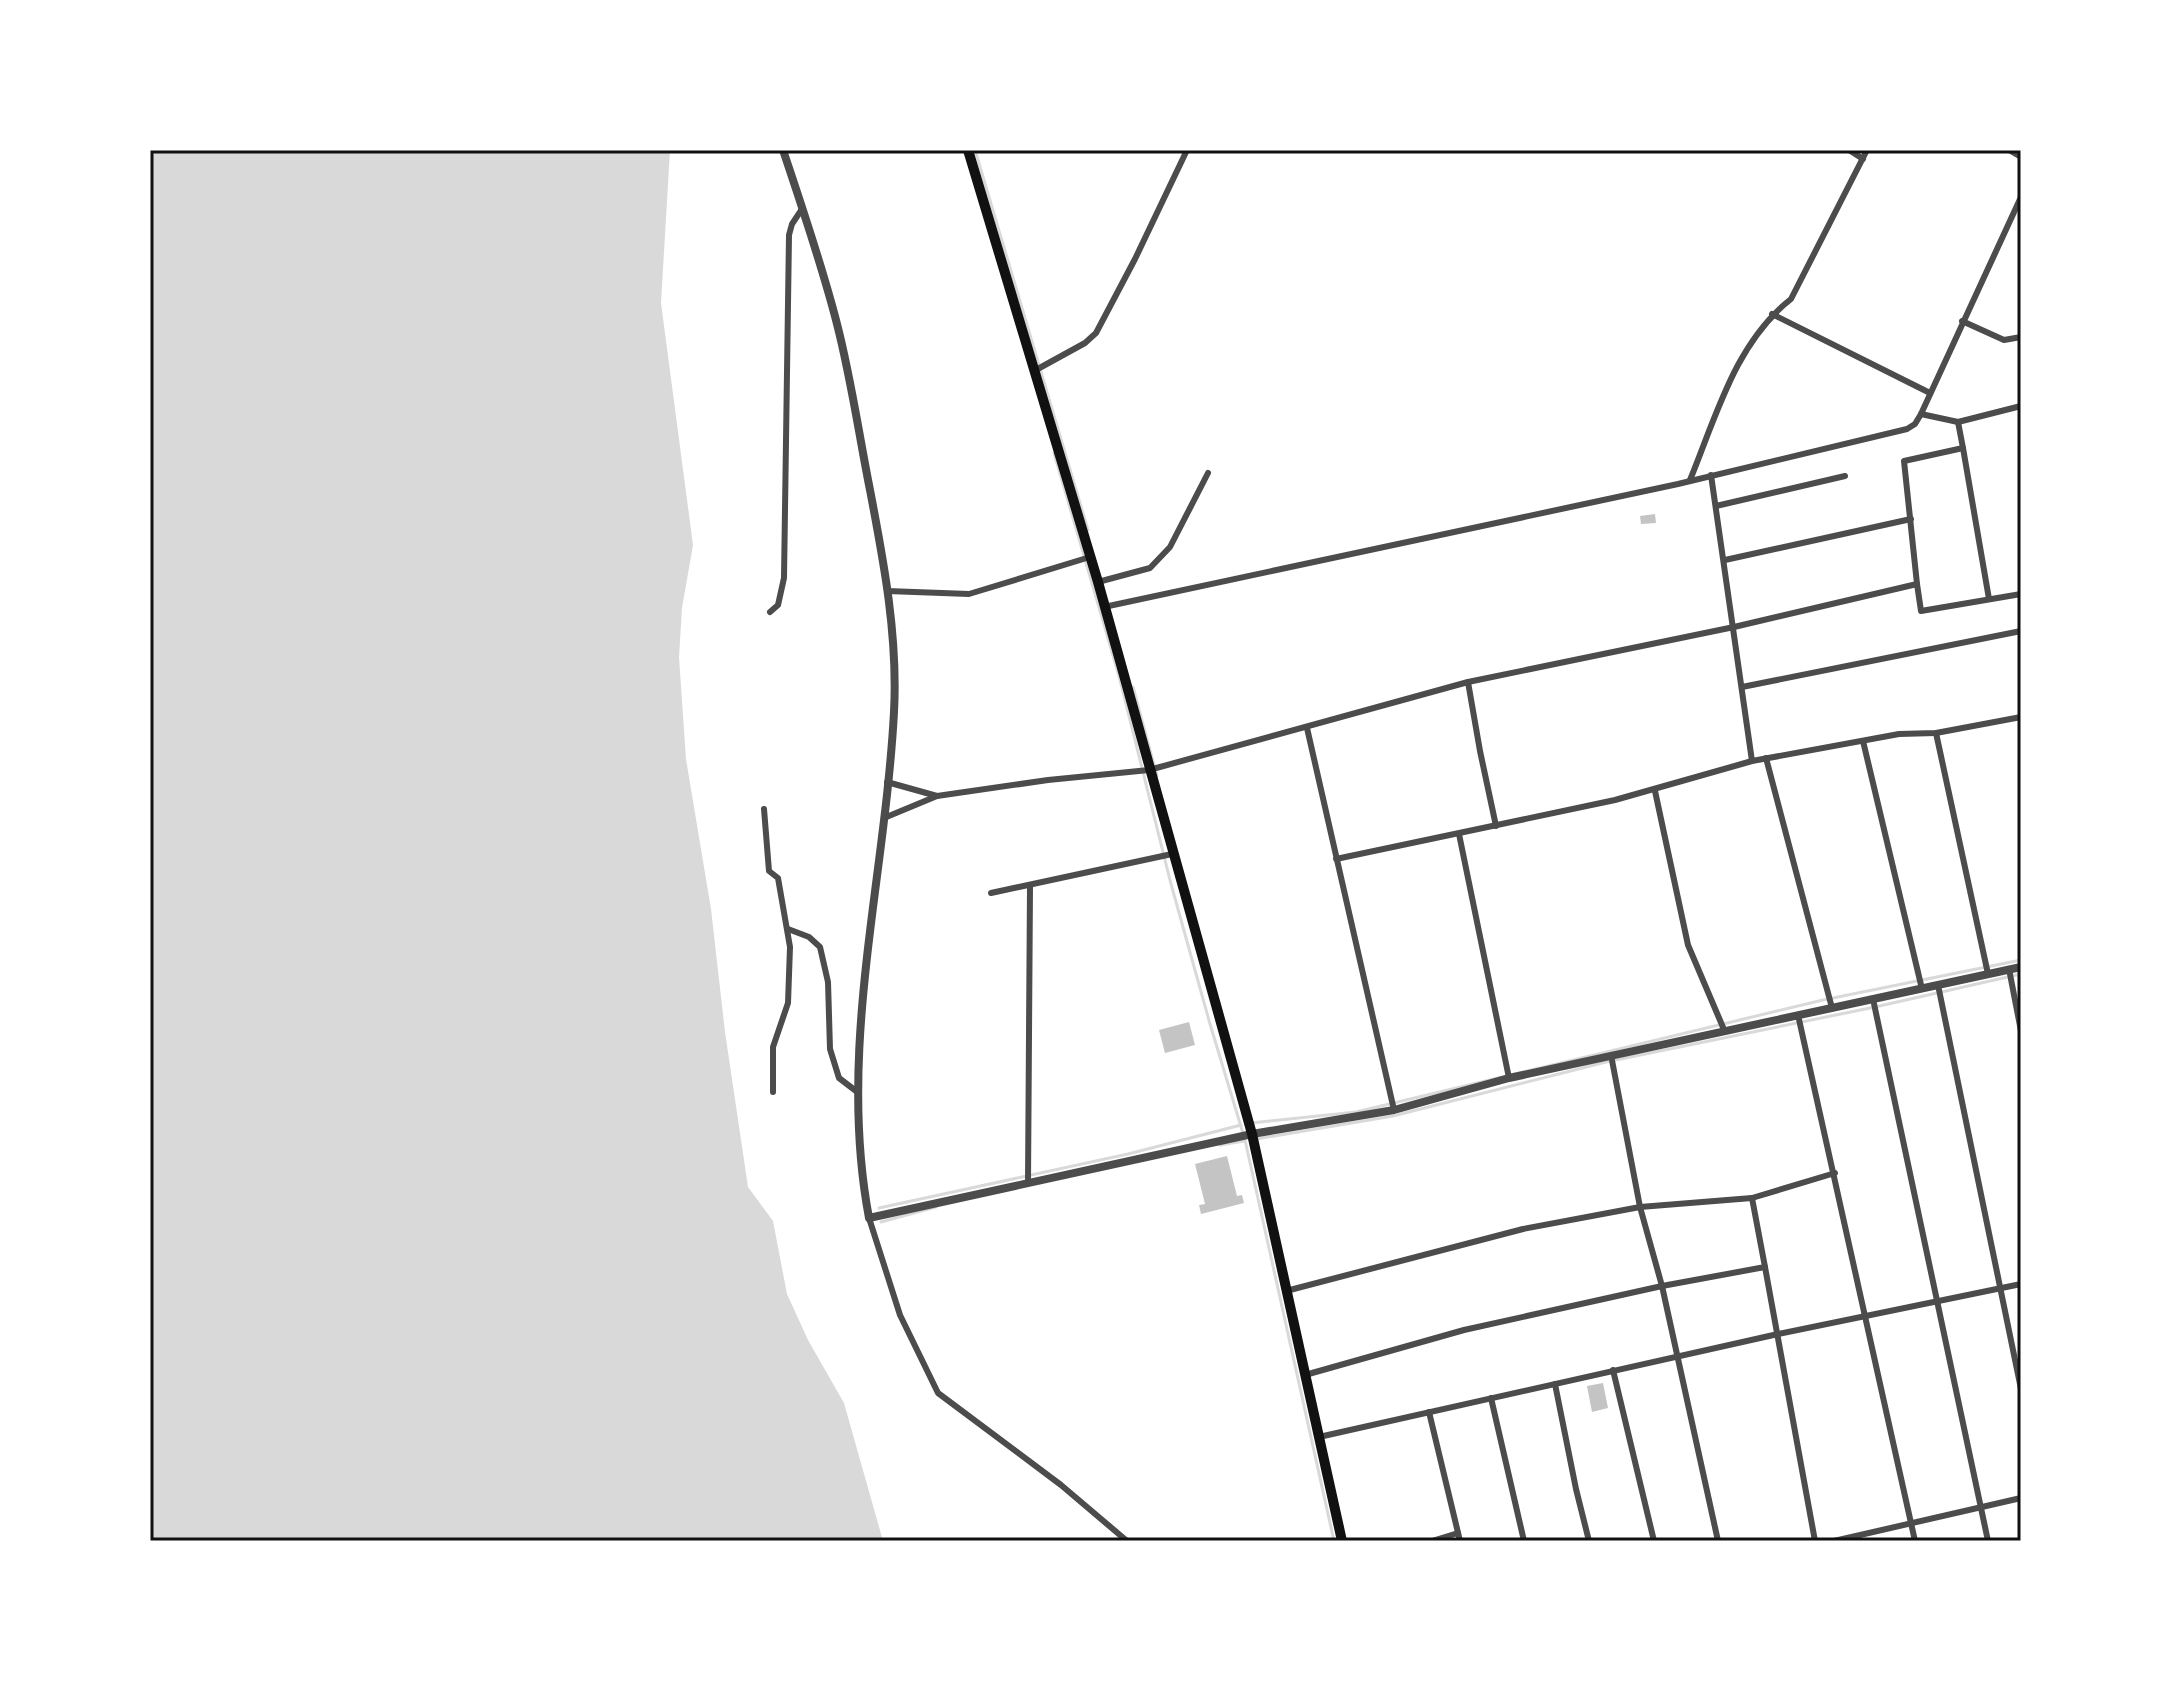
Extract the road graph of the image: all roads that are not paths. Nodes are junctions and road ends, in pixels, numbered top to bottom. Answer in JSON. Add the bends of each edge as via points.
{"nodes":[{"id":1,"x":783,"y":150,"type":"edge"},
{"id":2,"x":968,"y":150,"type":"edge"},
{"id":3,"x":1187,"y":150,"type":"edge"},
{"id":4,"x":1849,"y":150,"type":"edge"},
{"id":5,"x":1867,"y":150,"type":"edge"},
{"id":6,"x":2009,"y":150,"type":"edge"},
{"id":7,"x":2021,"y":157,"type":"edge"},
{"id":8,"x":1863,"y":159,"type":"junction"},
{"id":9,"x":2021,"y":197,"type":"edge"},
{"id":10,"x":802,"y":209,"type":"junction"},
{"id":11,"x":1772,"y":314,"type":"junction"},
{"id":12,"x":1962,"y":321,"type":"junction"},
{"id":13,"x":2021,"y":337,"type":"edge"},
{"id":14,"x":1034,"y":371,"type":"junction"},
{"id":15,"x":1930,"y":393,"type":"junction"},
{"id":16,"x":2021,"y":406,"type":"edge"},
{"id":17,"x":1921,"y":414,"type":"junction"},
{"id":18,"x":1958,"y":422,"type":"junction"},
{"id":19,"x":1963,"y":448,"type":"junction"},
{"id":20,"x":1208,"y":473,"type":"dead end"},
{"id":21,"x":1711,"y":475,"type":"junction"},
{"id":22,"x":1845,"y":476,"type":"dead end"},
{"id":23,"x":1690,"y":480,"type":"junction"},
{"id":24,"x":1716,"y":506,"type":"junction"},
{"id":25,"x":1911,"y":519,"type":"junction"},
{"id":26,"x":1090,"y":557,"type":"junction"},
{"id":27,"x":1725,"y":560,"type":"junction"},
{"id":28,"x":1098,"y":582,"type":"junction"},
{"id":29,"x":1917,"y":584,"type":"junction"},
{"id":30,"x":887,"y":591,"type":"junction"},
{"id":31,"x":2021,"y":594,"type":"edge"},
{"id":32,"x":1989,"y":599,"type":"junction"},
{"id":33,"x":1104,"y":607,"type":"junction"},
{"id":34,"x":770,"y":612,"type":"dead end"},
{"id":35,"x":1734,"y":627,"type":"junction"},
{"id":36,"x":2021,"y":631,"type":"edge"},
{"id":37,"x":1468,"y":682,"type":"junction"},
{"id":38,"x":1742,"y":687,"type":"junction"},
{"id":39,"x":2021,"y":717,"type":"edge"},
{"id":40,"x":1307,"y":728,"type":"junction"},
{"id":41,"x":1936,"y":733,"type":"junction"},
{"id":42,"x":1863,"y":741,"type":"junction"},
{"id":43,"x":1766,"y":758,"type":"junction"},
{"id":44,"x":1752,"y":761,"type":"junction"},
{"id":45,"x":1149,"y":770,"type":"junction"},
{"id":46,"x":887,"y":782,"type":"junction"},
{"id":47,"x":1655,"y":791,"type":"junction"},
{"id":48,"x":937,"y":796,"type":"junction"},
{"id":49,"x":764,"y":809,"type":"dead end"},
{"id":50,"x":884,"y":818,"type":"junction"},
{"id":51,"x":1496,"y":826,"type":"junction"},
{"id":52,"x":1459,"y":834,"type":"junction"},
{"id":53,"x":1172,"y":854,"type":"junction"},
{"id":54,"x":1336,"y":859,"type":"junction"},
{"id":55,"x":1030,"y":886,"type":"junction"},
{"id":56,"x":991,"y":893,"type":"dead end"},
{"id":57,"x":788,"y":929,"type":"junction"},
{"id":58,"x":2021,"y":967,"type":"edge"},
{"id":59,"x":2009,"y":969,"type":"junction"},
{"id":60,"x":1988,"y":974,"type":"junction"},
{"id":61,"x":1938,"y":985,"type":"junction"},
{"id":62,"x":1922,"y":989,"type":"junction"},
{"id":63,"x":1873,"y":999,"type":"junction"},
{"id":64,"x":1832,"y":1008,"type":"junction"},
{"id":65,"x":1798,"y":1015,"type":"junction"},
{"id":66,"x":2021,"y":1031,"type":"edge"},
{"id":67,"x":1725,"y":1032,"type":"junction"},
{"id":68,"x":1611,"y":1055,"type":"junction"},
{"id":69,"x":1509,"y":1078,"type":"junction"},
{"id":70,"x":856,"y":1091,"type":"junction"},
{"id":71,"x":773,"y":1092,"type":"dead end"},
{"id":72,"x":1394,"y":1110,"type":"junction"},
{"id":73,"x":1252,"y":1134,"type":"junction"},
{"id":74,"x":1835,"y":1173,"type":"junction"},
{"id":75,"x":1028,"y":1183,"type":"junction"},
{"id":76,"x":1752,"y":1198,"type":"junction"},
{"id":77,"x":1640,"y":1207,"type":"junction"},
{"id":78,"x":869,"y":1218,"type":"junction"},
{"id":79,"x":1765,"y":1267,"type":"junction"},
{"id":80,"x":2021,"y":1284,"type":"edge"},
{"id":81,"x":1662,"y":1286,"type":"junction"},
{"id":82,"x":2001,"y":1288,"type":"junction"},
{"id":83,"x":1286,"y":1291,"type":"junction"},
{"id":84,"x":1935,"y":1301,"type":"junction"},
{"id":85,"x":1865,"y":1315,"type":"junction"},
{"id":86,"x":1778,"y":1334,"type":"junction"},
{"id":87,"x":1677,"y":1356,"type":"junction"},
{"id":88,"x":1613,"y":1370,"type":"junction"},
{"id":89,"x":1305,"y":1375,"type":"junction"},
{"id":90,"x":1555,"y":1384,"type":"junction"},
{"id":91,"x":2021,"y":1389,"type":"edge"},
{"id":92,"x":1491,"y":1398,"type":"junction"},
{"id":93,"x":1429,"y":1412,"type":"junction"},
{"id":94,"x":1319,"y":1437,"type":"junction"},
{"id":95,"x":2021,"y":1498,"type":"edge"},
{"id":96,"x":1981,"y":1506,"type":"junction"},
{"id":97,"x":1911,"y":1524,"type":"junction"},
{"id":98,"x":1459,"y":1537,"type":"edge"},
{"id":99,"x":1127,"y":1541,"type":"edge"},
{"id":100,"x":1342,"y":1541,"type":"edge"},
{"id":101,"x":1432,"y":1541,"type":"edge"},
{"id":102,"x":1524,"y":1541,"type":"edge"},
{"id":103,"x":1589,"y":1541,"type":"edge"},
{"id":104,"x":1654,"y":1541,"type":"edge"},
{"id":105,"x":1718,"y":1541,"type":"edge"},
{"id":106,"x":1815,"y":1541,"type":"edge"},
{"id":107,"x":1834,"y":1541,"type":"edge"},
{"id":108,"x":1915,"y":1541,"type":"edge"},
{"id":109,"x":1988,"y":1541,"type":"edge"}],
"edges":[{"from":1,"to":10,"type":"street"},
{"from":2,"to":14,"type":"main road"},
{"from":3,"to":14,"type":"street","via":[[1096,333]]},
{"from":4,"to":8,"type":"street"},
{"from":5,"to":8,"type":"street"},
{"from":6,"to":7,"type":"street"},
{"from":8,"to":11,"type":"street","via":[[1791,299]]},
{"from":9,"to":12,"type":"street"},
{"from":10,"to":30,"type":"street","via":[[837,324]]},
{"from":10,"to":34,"type":"street","via":[[789,235],[783,592]]},
{"from":11,"to":15,"type":"street"},
{"from":11,"to":23,"type":"street","via":[[1740,358]]},
{"from":12,"to":13,"type":"street","via":[[2004,340]]},
{"from":12,"to":15,"type":"street"},
{"from":14,"to":26,"type":"main road"},
{"from":15,"to":17,"type":"street"},
{"from":16,"to":18,"type":"street"},
{"from":17,"to":18,"type":"street"},
{"from":17,"to":21,"type":"street","via":[[1907,429]]},
{"from":18,"to":19,"type":"street"},
{"from":19,"to":25,"type":"street","via":[[1904,461]]},
{"from":19,"to":32,"type":"street"},
{"from":20,"to":28,"type":"street","via":[[1170,547],[1150,568]]},
{"from":21,"to":23,"type":"street"},
{"from":21,"to":24,"type":"street"},
{"from":22,"to":24,"type":"street"},
{"from":23,"to":33,"type":"street"},
{"from":24,"to":27,"type":"street"},
{"from":25,"to":27,"type":"street"},
{"from":25,"to":29,"type":"street"},
{"from":26,"to":28,"type":"main road"},
{"from":26,"to":30,"type":"street","via":[[969,594]]},
{"from":27,"to":35,"type":"street"},
{"from":28,"to":33,"type":"main road"},
{"from":29,"to":32,"type":"street","via":[[1921,611]]},
{"from":29,"to":35,"type":"street"},
{"from":30,"to":46,"type":"street","via":[[895,673]]},
{"from":31,"to":32,"type":"street"},
{"from":33,"to":45,"type":"main road"},
{"from":35,"to":37,"type":"street"},
{"from":35,"to":38,"type":"street"},
{"from":36,"to":38,"type":"street"},
{"from":37,"to":40,"type":"street"},
{"from":37,"to":51,"type":"street"},
{"from":38,"to":44,"type":"street"},
{"from":39,"to":41,"type":"street"},
{"from":40,"to":45,"type":"street"},
{"from":40,"to":54,"type":"street"},
{"from":41,"to":42,"type":"street"},
{"from":41,"to":60,"type":"street"},
{"from":42,"to":43,"type":"street"},
{"from":42,"to":62,"type":"street"},
{"from":43,"to":44,"type":"street"},
{"from":43,"to":64,"type":"street"},
{"from":44,"to":47,"type":"street"},
{"from":45,"to":48,"type":"street"},
{"from":45,"to":53,"type":"main road"},
{"from":46,"to":48,"type":"street"},
{"from":46,"to":50,"type":"street"},
{"from":47,"to":51,"type":"street"},
{"from":47,"to":67,"type":"street","via":[[1688,945]]},
{"from":48,"to":50,"type":"street"},
{"from":49,"to":57,"type":"street","via":[[769,871],[778,878]]},
{"from":50,"to":70,"type":"street"},
{"from":51,"to":52,"type":"street"},
{"from":52,"to":54,"type":"street"},
{"from":52,"to":69,"type":"street"},
{"from":53,"to":55,"type":"street"},
{"from":53,"to":73,"type":"main road"},
{"from":54,"to":72,"type":"street"},
{"from":55,"to":56,"type":"street"},
{"from":55,"to":75,"type":"street"},
{"from":57,"to":70,"type":"street","via":[[820,947],[828,982],[830,1049],[839,1078]]},
{"from":57,"to":71,"type":"street","via":[[788,1003],[773,1047]]},
{"from":58,"to":59,"type":"street"},
{"from":59,"to":60,"type":"street"},
{"from":59,"to":66,"type":"street"},
{"from":60,"to":61,"type":"street"},
{"from":61,"to":62,"type":"street"},
{"from":61,"to":82,"type":"street"},
{"from":62,"to":63,"type":"street"},
{"from":63,"to":64,"type":"street"},
{"from":63,"to":84,"type":"street"},
{"from":64,"to":65,"type":"street"},
{"from":65,"to":67,"type":"street"},
{"from":65,"to":74,"type":"street"},
{"from":67,"to":68,"type":"street"},
{"from":68,"to":69,"type":"street"},
{"from":68,"to":77,"type":"street"},
{"from":69,"to":72,"type":"street"},
{"from":70,"to":78,"type":"street"},
{"from":72,"to":73,"type":"street"},
{"from":73,"to":75,"type":"street"},
{"from":73,"to":83,"type":"main road"},
{"from":74,"to":76,"type":"street"},
{"from":74,"to":85,"type":"street"},
{"from":75,"to":78,"type":"street"},
{"from":76,"to":77,"type":"street"},
{"from":76,"to":79,"type":"street"},
{"from":77,"to":81,"type":"street"},
{"from":77,"to":83,"type":"street","via":[[1523,1229]]},
{"from":78,"to":99,"type":"street","via":[[900,1315],[938,1393]]},
{"from":79,"to":81,"type":"street"},
{"from":79,"to":86,"type":"street"},
{"from":80,"to":82,"type":"street"},
{"from":81,"to":87,"type":"street"},
{"from":81,"to":89,"type":"street","via":[[1464,1330]]},
{"from":82,"to":84,"type":"street"},
{"from":82,"to":91,"type":"street"},
{"from":83,"to":89,"type":"main road"},
{"from":84,"to":85,"type":"street"},
{"from":84,"to":96,"type":"street"},
{"from":85,"to":86,"type":"street"},
{"from":85,"to":97,"type":"street"},
{"from":86,"to":87,"type":"street"},
{"from":86,"to":106,"type":"street"},
{"from":87,"to":88,"type":"street"},
{"from":87,"to":105,"type":"street"},
{"from":88,"to":90,"type":"street"},
{"from":88,"to":104,"type":"street"},
{"from":89,"to":94,"type":"main road"},
{"from":90,"to":92,"type":"street"},
{"from":90,"to":103,"type":"street"},
{"from":92,"to":93,"type":"street"},
{"from":92,"to":102,"type":"street"},
{"from":93,"to":94,"type":"street"},
{"from":93,"to":98,"type":"street"},
{"from":94,"to":100,"type":"main road"},
{"from":95,"to":96,"type":"street"},
{"from":96,"to":97,"type":"street"},
{"from":96,"to":109,"type":"street"},
{"from":97,"to":107,"type":"street"},
{"from":97,"to":108,"type":"street"},
{"from":98,"to":101,"type":"street"}]}
